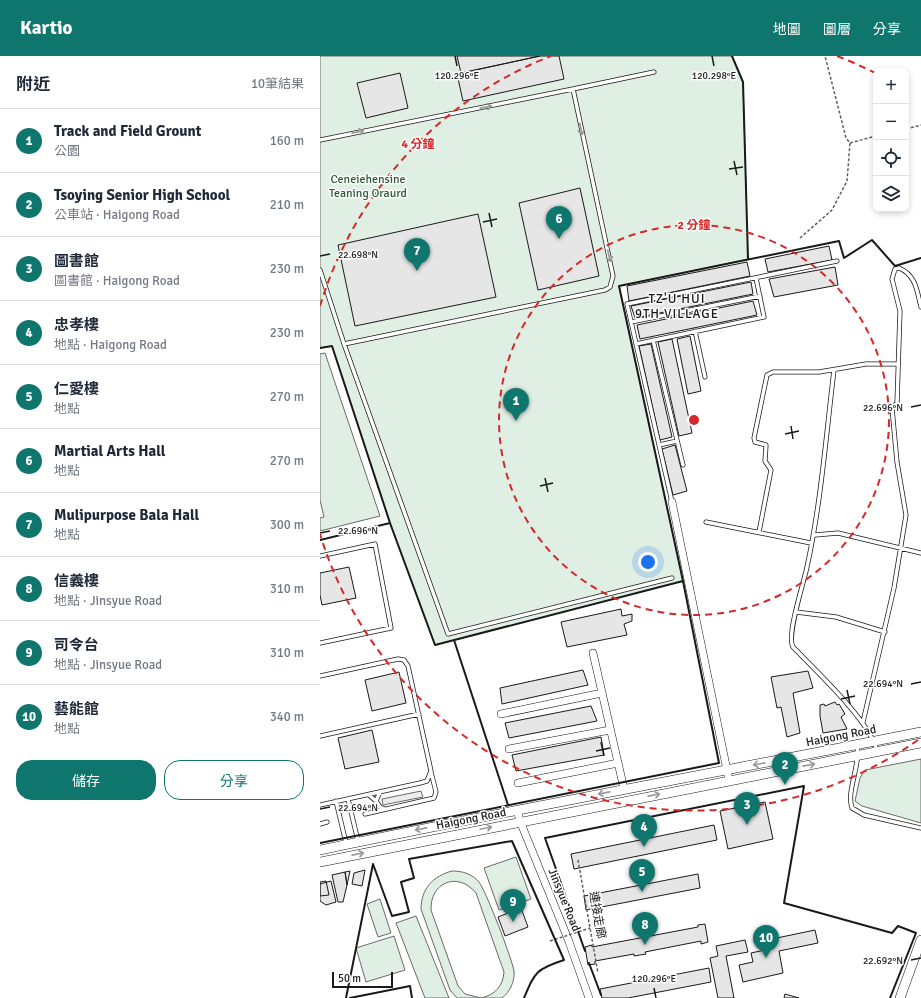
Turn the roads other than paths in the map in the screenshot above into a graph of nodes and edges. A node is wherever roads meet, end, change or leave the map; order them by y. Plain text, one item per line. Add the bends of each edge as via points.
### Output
1 (654, 72) dead end
2 (573, 89) junction
3 (320, 140) edge
4 (837, 262) dead end
5 (320, 270) edge
6 (756, 278) junction
7 (760, 296) junction
8 (920, 301) edge
9 (921, 307) edge
10 (631, 322) junction
11 (695, 331) junction
12 (654, 340) junction
13 (344, 344) junction
14 (636, 344) junction
15 (898, 364) junction
16 (834, 370) junction
17 (705, 377) dead end
18 (677, 441) junction
19 (659, 445) junction
20 (683, 465) dead end
21 (672, 502) joint
22 (706, 522) dead end
23 (758, 532) junction
24 (815, 535) junction
25 (812, 544) junction
26 (901, 548) junction
27 (921, 553) edge
28 (320, 556) edge
29 (672, 578) dead end
30 (796, 612) junction
31 (885, 632) junction
32 (320, 643) edge
33 (594, 653) dead end
34 (320, 676) edge
35 (602, 693) junction
36 (419, 714) junction
37 (501, 714) dead end
38 (863, 722) junction
39 (610, 730) junction
40 (921, 732) edge
41 (320, 736) edge
42 (874, 741) junction
43 (921, 743) edge
44 (857, 745) junction
45 (509, 749) dead end
46 (877, 752) junction
47 (859, 755) junction
48 (618, 763) junction
49 (431, 771) junction
50 (727, 771) junction
51 (729, 780) junction
52 (420, 783) junction
53 (518, 783) dead end
54 (435, 786) junction
55 (624, 789) junction
56 (380, 792) junction
57 (368, 794) junction
58 (348, 799) junction
59 (627, 800) junction
60 (336, 801) junction
61 (376, 801) junction
62 (320, 805) edge
63 (387, 809) junction
64 (517, 810) junction
65 (371, 812) junction
66 (365, 814) dead end
67 (520, 821) junction
68 (921, 828) edge
69 (358, 842) junction
70 (346, 845) junction
71 (320, 850) edge
72 (320, 862) edge
73 (921, 940) edge
74 (918, 954) edge
75 (589, 998) edge
76 (900, 998) edge

1 - 2 lane
3 -> 2 lane
2 -> 13 lane via 613,276 610,287 606,290
4 - 6 lane
5 - 13 lane
6 - 7 lane
6 - 10 lane via 627,304
7 - 10 lane
7 - 11 lane via 764,317
8 - 9 lane
8 - 15 lane via 910,275 899,268 895,269 892,279 900,311
10 - 14 lane
11 - 12 lane
11 - 17 lane
12 - 14 lane
12 - 18 lane
13 - 29 lane via 448,634
14 - 19 lane
15 - 16 lane via 866,364
15 - 26 lane via 897,403 892,408 896,462 906,511
16 - 23 lane via 773,372 767,375 754,438 755,442 766,445 765,461 771,470
16 - 24 lane
18 - 19 lane
18 - 20 lane
19 - 21 lane
21 - 50 street
22 - 23 lane
23 - 25 lane
24 - 25 lane
24 - 26 lane via 838,533
25 - 30 lane
26 - 27 lane
26 - 31 lane
28 - 32 lane via 375,544 391,628
30 - 31 lane via 836,617
30 - 38 lane via 791,644
31 - 38 lane
33 - 35 street
34 - 36 lane via 402,659 408,666
35 - 37 street
35 - 39 street
36 - 41 lane
36 - 49 lane
38 - 42 lane
39 - 45 street
39 - 48 street
40 - 42 street, Haigong Road
42 - 44 street, Haigong Road
42 - 46 lane
43 - 46 street, Haigong Road
44 - 47 lane
44 -> 50 street, Haigong Road
46 - 47 street, Haigong Road
51 -> 47 street, Haigong Road
47 - 68 lane via 851,799 852,808 864,815
48 - 53 street
48 - 55 street
49 - 52 lane via 427,781
49 - 54 lane
50 - 51 street
50 - 55 street, Haigong Road
59 -> 51 street, Haigong Road
52 - 54 lane via 428,782
52 - 56 lane
54 - 63 lane via 435,795 430,799
55 - 59 street
55 -> 64 street, Haigong Road
56 - 57 lane
56 - 61 lane
57 - 58 lane
57 - 61 lane
58 - 60 lane
58 - 69 lane
59 - 67 street, Haigong Road
60 - 62 lane
60 - 70 lane
61 - 63 lane via 380,807
61 - 65 lane via 376,806
63 - 65 lane
64 - 67 street, Jinsyue Road
64 -> 69 street, Haigong Road
65 - 66 lane
72 -> 67 street, Haigong Road
67 - 75 street, Jinsyue Road via 568,938
69 - 70 street, Haigong Road
70 - 71 street, Haigong Road
73 - 74 street
74 - 76 street

